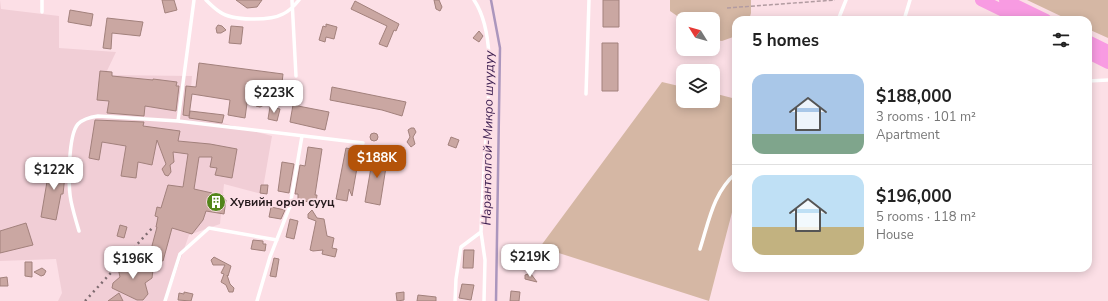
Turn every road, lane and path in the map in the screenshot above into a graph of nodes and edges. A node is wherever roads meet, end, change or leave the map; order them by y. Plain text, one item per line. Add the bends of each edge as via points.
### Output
1 (42, 0) edge
2 (194, 0) edge
3 (206, 0) edge
4 (292, 0) edge
5 (300, 0) edge
6 (474, 0) edge
7 (589, 0) edge
8 (835, 0) edge
9 (846, 0) edge
10 (910, 0) edge
11 (981, 0) edge
12 (1005, 0) edge
13 (293, 7) junction
14 (727, 8) dead end
15 (42, 12) dead end
16 (840, 16) edge
17 (905, 16) edge
18 (1014, 16) edge
19 (1038, 16) edge
20 (1092, 43) edge
21 (1108, 51) edge
22 (1092, 55) edge
23 (1108, 63) edge
24 (296, 76) dead end
25 (1108, 80) edge
26 (1092, 81) edge
27 (586, 94) dead end
28 (178, 121) junction
29 (302, 136) junction
30 (363, 143) dead end
31 (732, 177) edge
32 (79, 231) dead end
33 (481, 232) junction
34 (277, 240) junction
35 (700, 249) dead end
36 (165, 301) edge
37 (257, 301) edge
38 (455, 301) edge
39 (484, 301) edge

1 - 15 lane
2 - 28 lane
3 - 13 lane via 220,13 249,19 273,18
4 - 13 lane
5 - 13 lane
6 - 33 lane via 485,25 489,56
7 - 27 lane
8 - 14 path
9 - 16 lane
10 - 17 lane
11 - 18 highway
12 - 19 highway
13 - 24 lane
20 - 21 highway
22 - 23 highway
25 - 26 lane
28 - 29 lane
28 - 32 lane via 98,116 78,124 72,133 70,146 71,199
29 - 30 lane
29 - 34 lane via 290,206
31 - 35 lane via 715,199
33 - 38 lane via 461,247
33 - 39 lane
34 - 36 lane via 209,228 180,254
34 - 37 lane

